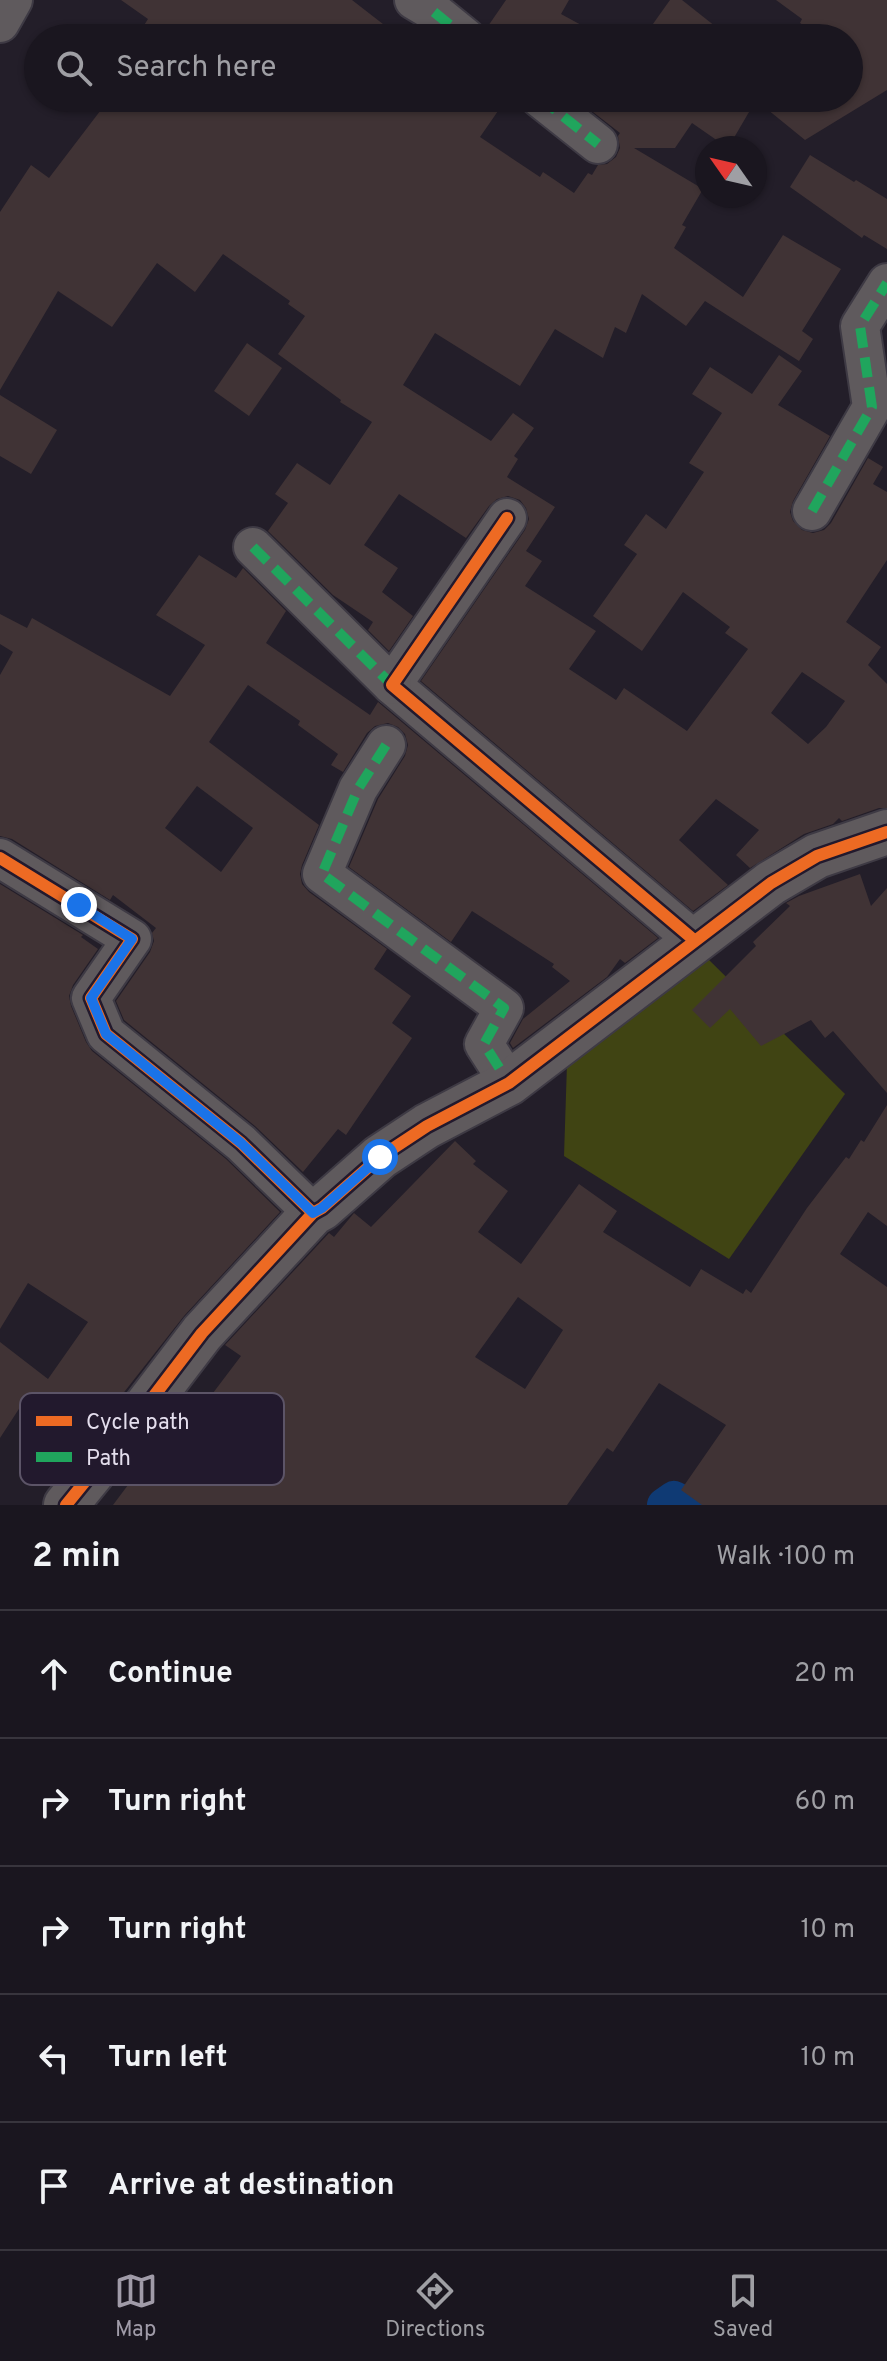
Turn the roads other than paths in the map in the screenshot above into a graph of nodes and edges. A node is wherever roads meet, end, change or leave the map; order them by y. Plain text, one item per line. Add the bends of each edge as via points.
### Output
1 (13, 0) edge
2 (432, 4) edge
3 (0, 23) edge
4 (452, 24) edge
5 (558, 112) edge
6 (598, 144) dead end
7 (887, 283) edge
8 (812, 511) dead end
9 (507, 518) dead end
10 (253, 547) dead end
11 (392, 685) junction
12 (386, 745) dead end
13 (887, 832) edge
14 (0, 858) edge
15 (694, 940) junction
16 (509, 1083) junction
17 (313, 1213) junction
18 (156, 1393) edge
19 (82, 1485) edge
20 (66, 1505) edge

1 - 3 street
2 - 4 street
5 - 6 street
7 - 8 street via 860,326 872,407
9 - 11 street
10 - 11 street
11 - 15 street
12 - 16 street via 358,789 322,874 504,1008 484,1044
13 - 15 street via 817,856
14 - 17 street via 132,939 91,998 106,1034 241,1143
15 - 16 street
16 - 17 street via 380,1157
17 - 18 street via 202,1333
19 - 20 street

